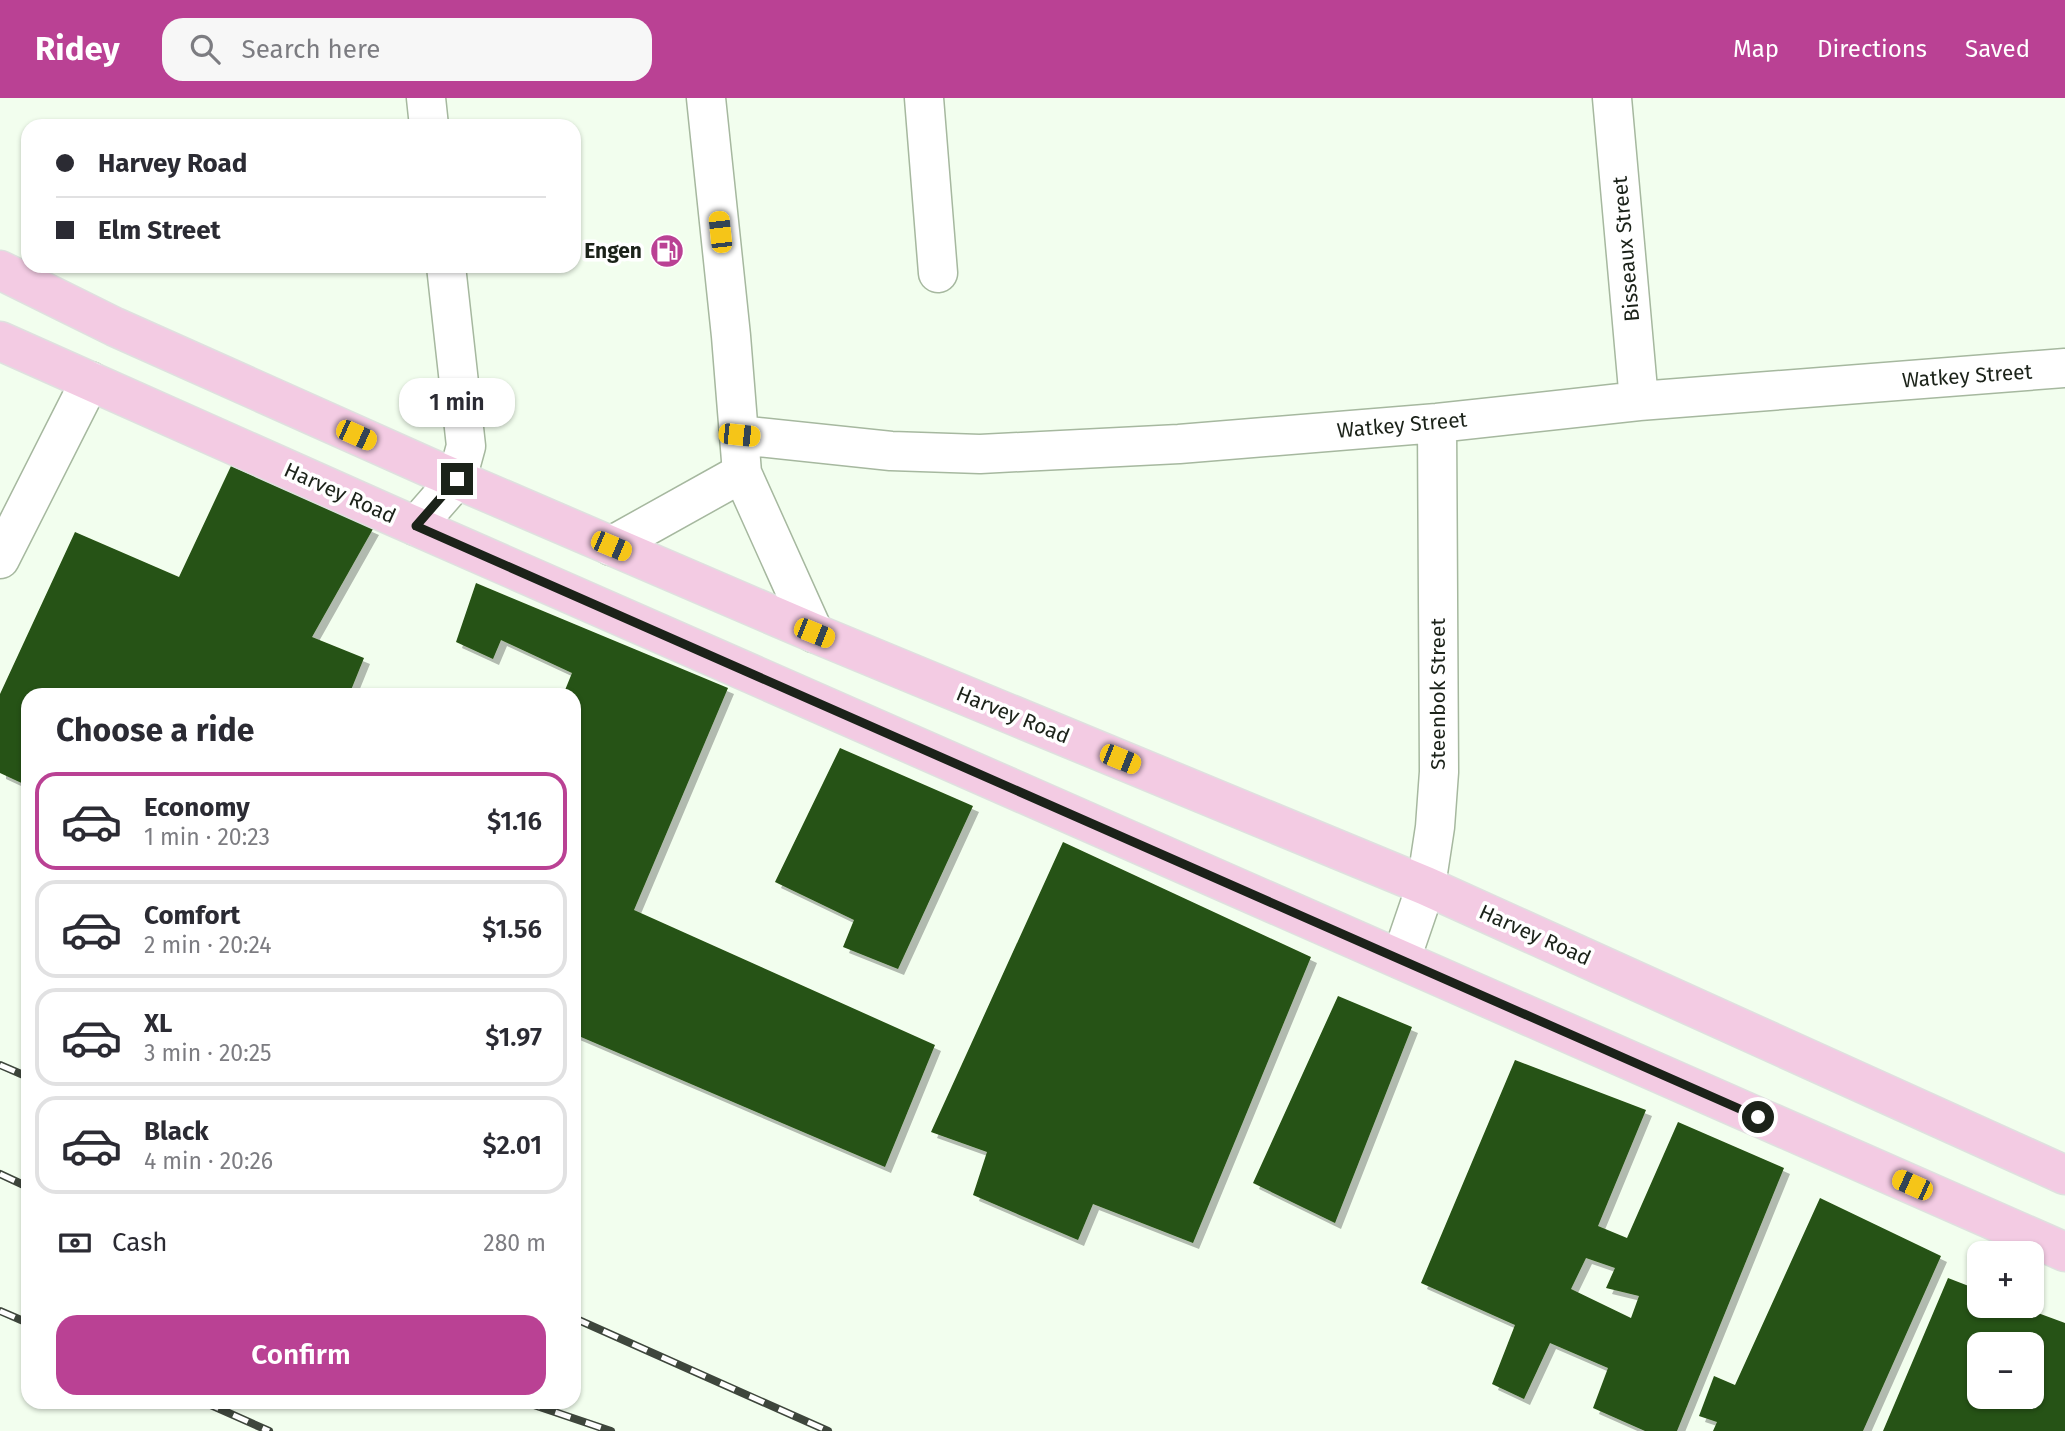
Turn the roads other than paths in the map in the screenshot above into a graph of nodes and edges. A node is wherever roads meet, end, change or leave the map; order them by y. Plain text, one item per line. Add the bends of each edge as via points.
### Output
1 (426, 98) edge
2 (706, 98) edge
3 (924, 98) edge
4 (1612, 98) edge
5 (428, 119) edge
6 (0, 270) edge
7 (447, 273) edge
8 (938, 273) dead end
9 (115, 327) junction
10 (0, 341) edge
11 (2065, 368) edge
12 (90, 381) junction
13 (1639, 401) junction
14 (1437, 424) junction
15 (739, 435) junction
16 (742, 473) junction
17 (457, 479) junction
18 (416, 526) junction
19 (611, 546) junction
20 (0, 559) edge
21 (814, 633) junction
22 (1426, 886) junction
23 (1401, 959) junction
24 (2065, 1175) edge
25 (2065, 1252) edge

1 - 5 street
2 - 15 street
3 - 8 street
4 - 13 street, Bisseaux Street
6 - 9 main road, Harvey Road
7 - 17 street via 466,446
9 - 12 main road
9 - 17 main road, Harvey Road
10 - 12 main road, Harvey Road
11 - 13 street, Watkey Street
12 - 18 main road, Harvey Road
12 - 20 street
13 - 14 street, Watkey Street
14 - 15 street, Watkey Street via 980,454 891,451
14 - 22 street, Steenbok Street via 1439,772
15 - 16 street
16 - 19 street
16 - 21 street
17 - 18 street
17 - 19 main road, Harvey Road
18 - 23 main road, Harvey Road
19 - 21 main road, Harvey Road
21 - 22 main road, Harvey Road
22 - 23 street, Steenbok Street
22 - 24 main road, Harvey Road
23 - 25 main road, Harvey Road

